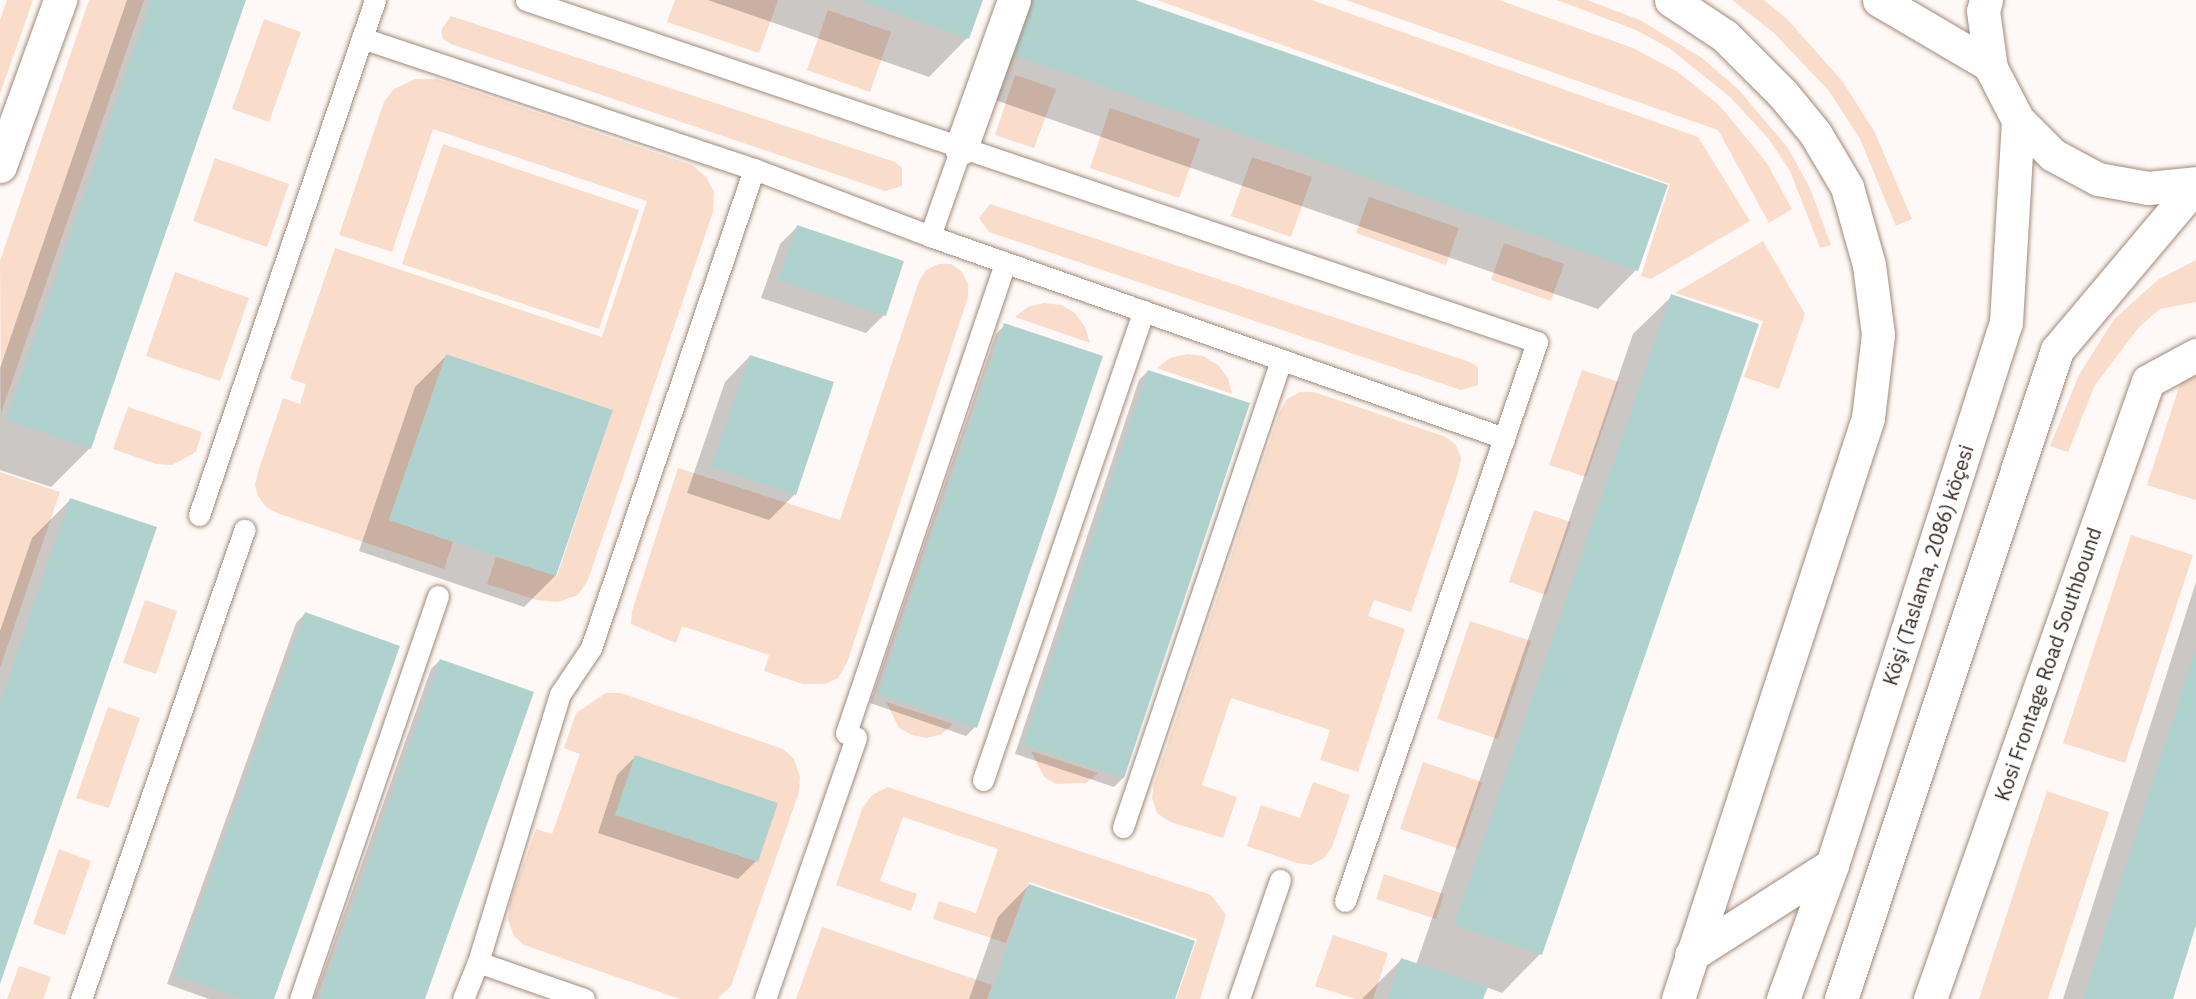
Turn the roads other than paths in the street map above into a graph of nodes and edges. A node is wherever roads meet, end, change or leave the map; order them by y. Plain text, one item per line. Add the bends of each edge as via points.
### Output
1 (60, 0) edge
2 (375, 0) edge
3 (526, 0) edge
4 (1014, 0) edge
5 (1671, 0) edge
6 (1879, 0) edge
7 (1986, 0) edge
8 (362, 38) junction
9 (1990, 65) junction
10 (2018, 120) junction
11 (961, 148) junction
12 (0, 166) edge
13 (754, 169) junction
14 (2196, 184) edge
15 (930, 236) junction
16 (1005, 263) junction
17 (1143, 311) junction
18 (2196, 355) edge
19 (1281, 360) junction
20 (1504, 438) junction
21 (199, 515) dead end
22 (244, 530) dead end
23 (438, 596) dead end
24 (983, 780) dead end
25 (1123, 827) dead end
26 (1832, 865) junction
27 (1280, 879) dead end
28 (1345, 901) dead end
29 (1691, 956) junction
30 (478, 962) junction
31 (81, 999) edge
32 (300, 999) edge
33 (464, 999) edge
34 (584, 999) edge
35 (765, 999) edge
36 (1239, 999) edge
37 (1678, 999) edge
38 (1783, 999) edge
39 (1841, 999) edge
40 (1930, 999) edge

1 - 12 main road
2 - 8 lane
3 - 11 lane
4 - 11 main road
5 - 29 main road via 1725,36 1783,94 1815,133 1846,187 1869,265 1878,334 1868,418
6 - 9 main road
7 - 9 main road via 1983,11
8 - 13 lane
8 - 21 lane
9 - 10 main road
10 - 14 main road via 2053,155 2098,179 2148,188
10 - 26 main road, Köşi (Taslama, 2086) köçesi via 2006,322
11 - 15 lane
11 - 20 lane via 1537,342
13 - 15 lane
13 - 30 lane via 591,648 560,694
14 - 39 main road via 2057,350
15 - 16 lane
16 - 17 lane
16 - 35 lane
17 - 19 lane
17 - 24 lane
18 - 40 main road, Kosi Frontage Road Southbound via 2148,381
19 - 20 lane
19 - 25 lane
20 - 28 lane
22 - 31 lane
23 - 32 lane
26 - 29 main road
26 - 38 main road, Köşi (Taslama, 2086) köçesi
27 - 36 lane
29 - 37 main road
30 - 33 lane
30 - 34 lane

